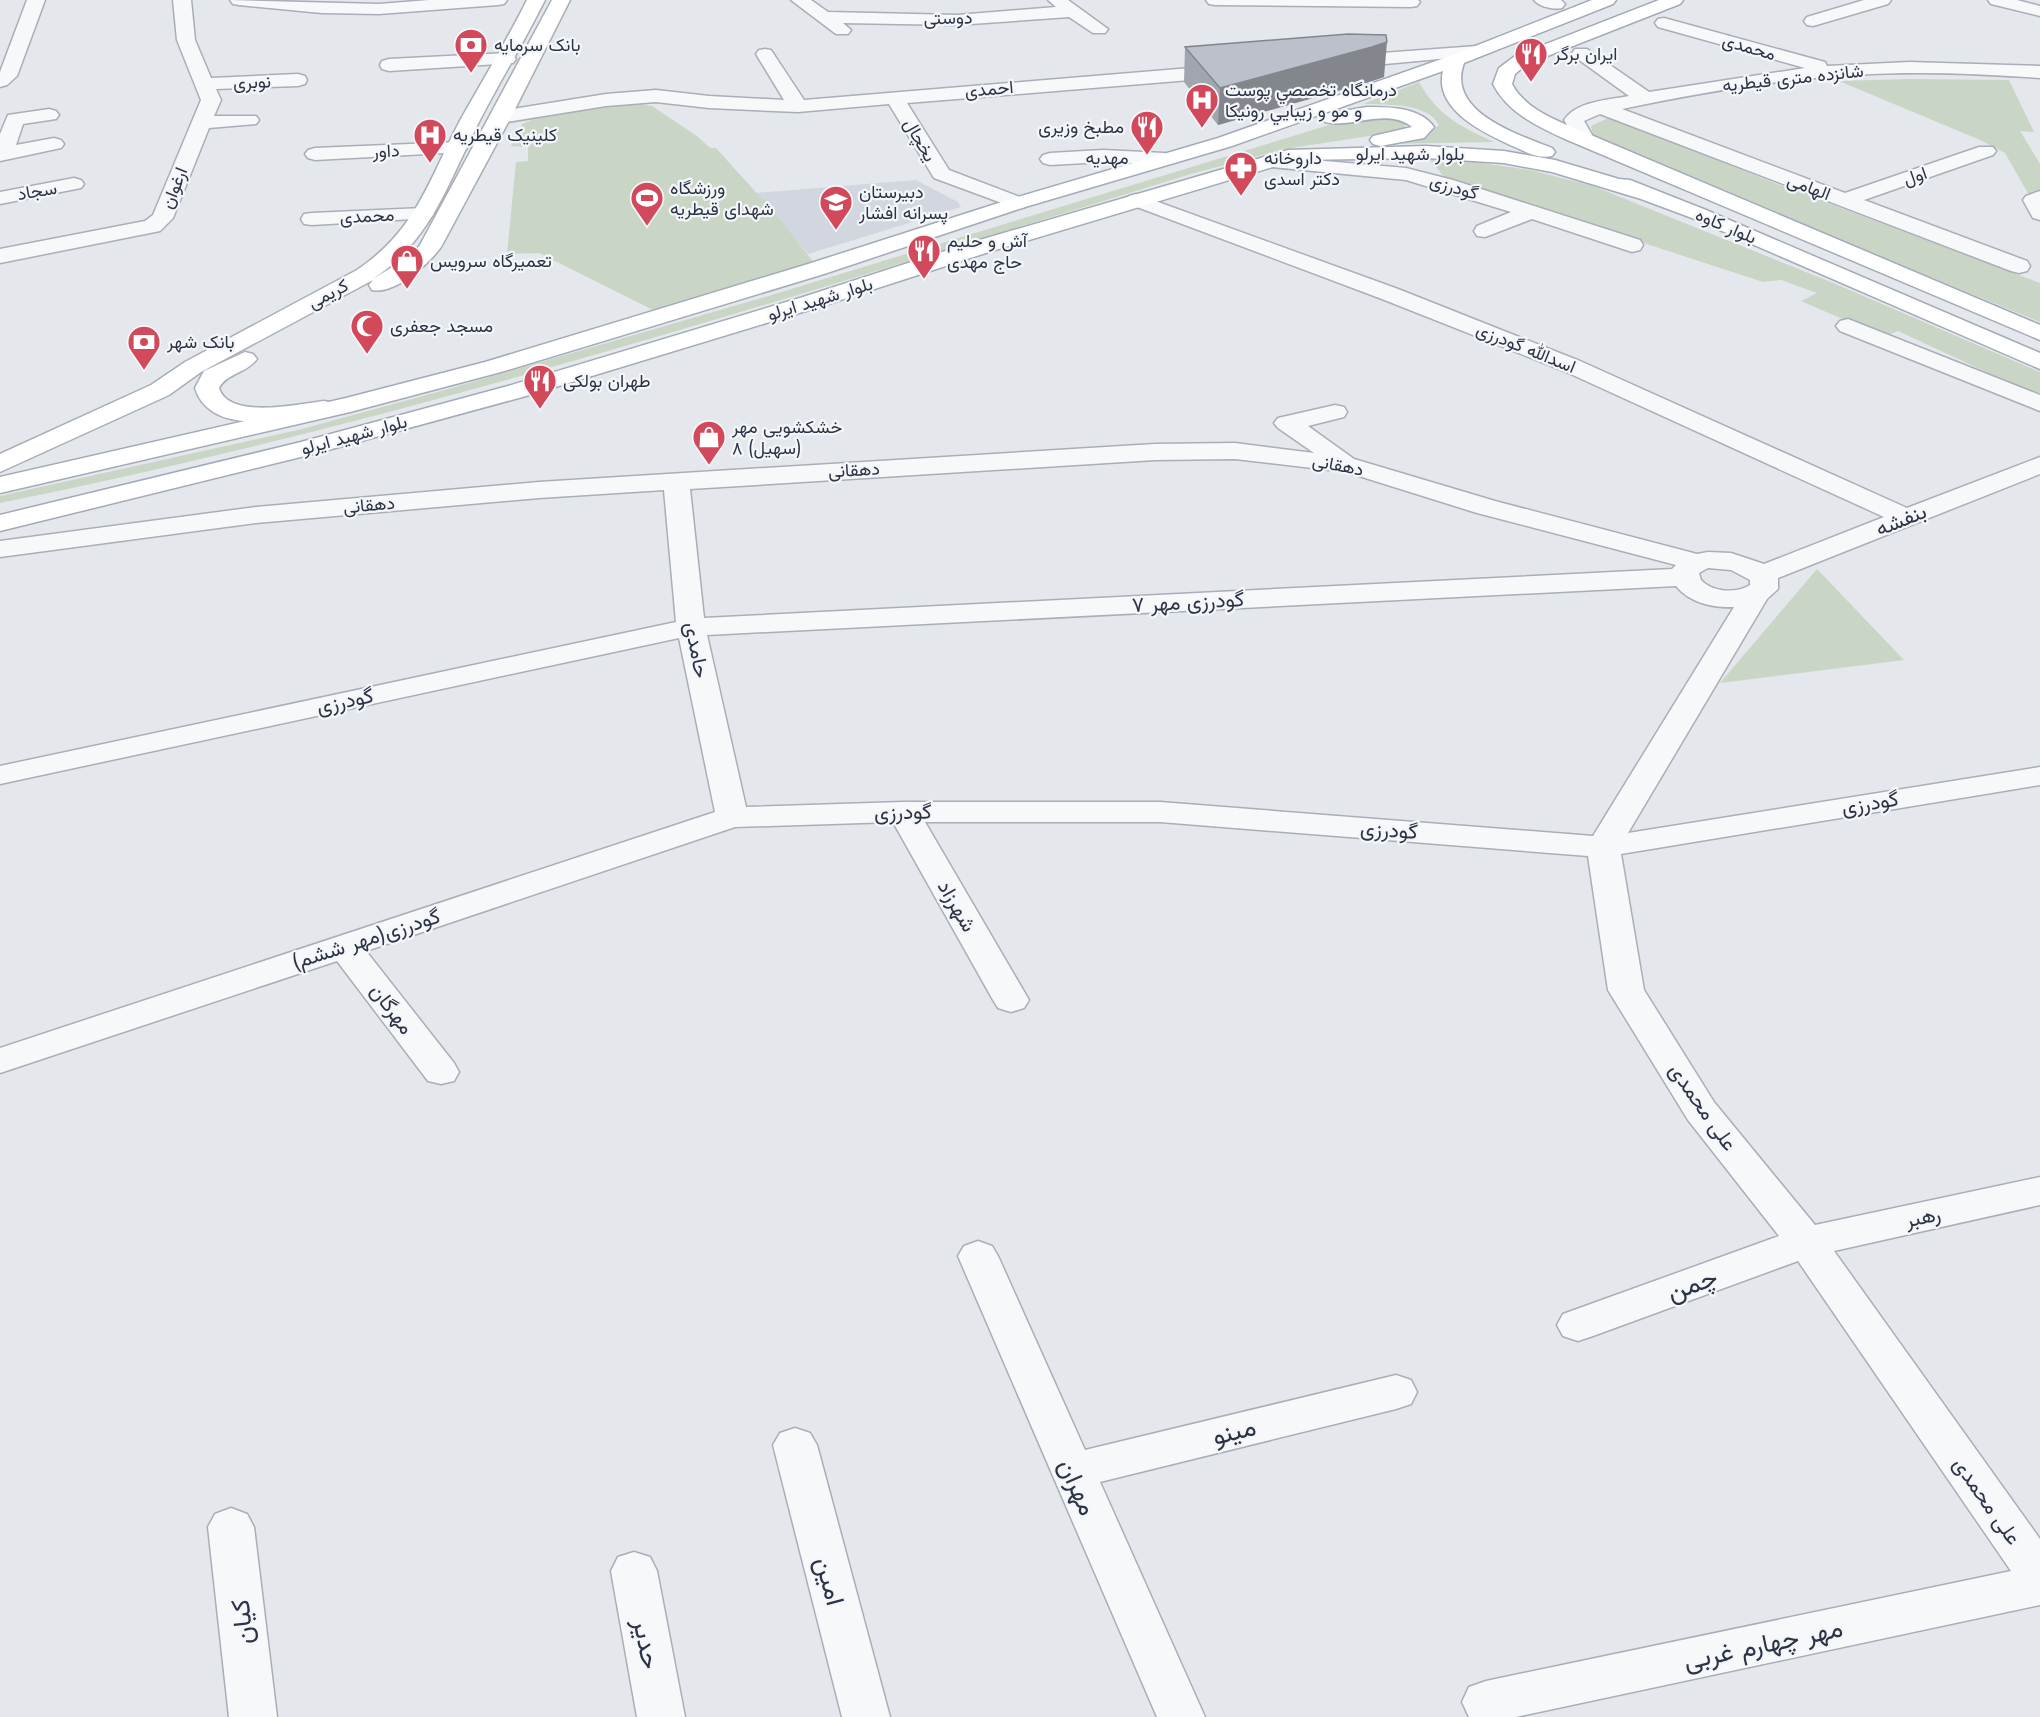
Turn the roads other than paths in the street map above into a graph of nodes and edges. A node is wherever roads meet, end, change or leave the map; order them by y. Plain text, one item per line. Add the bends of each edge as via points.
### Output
1 (36, 0) edge
2 (182, 0) edge
3 (239, 0) edge
4 (498, 0) edge
5 (536, 0) edge
6 (561, 0) edge
7 (800, 0) edge
8 (1057, 0) edge
9 (1215, 0) edge
10 (1607, 0) edge
11 (1674, 0) edge
12 (1882, 0) edge
13 (1997, 0) edge
14 (1587, 5) edge
15 (1411, 10) dead end
16 (1073, 11) junction
17 (2040, 11) edge
18 (824, 17) junction
19 (1813, 21) dead end
20 (1664, 22) dead end
21 (1099, 29) dead end
22 (854, 38) dead end
23 (1477, 51) junction
24 (1581, 53) dead end
25 (765, 54) dead end
26 (507, 59) junction
27 (1456, 60) junction
28 (285, 62) dead end
29 (1324, 64) edge
30 (389, 65) dead end
31 (1244, 70) edge
32 (1833, 71) junction
33 (2040, 72) edge
34 (298, 80) dead end
35 (0, 81) edge
36 (270, 81) junction
37 (205, 84) junction
38 (894, 97) junction
39 (1645, 98) junction
40 (798, 106) junction
41 (1600, 107) junction
42 (49, 115) dead end
43 (501, 117) junction
44 (249, 120) dead end
45 (201, 123) junction
46 (1585, 141) junction
47 (1225, 142) junction
48 (54, 144) dead end
49 (456, 148) junction
50 (1986, 151) dead end
51 (2, 154) edge
52 (315, 154) dead end
53 (1295, 154) junction
54 (1050, 159) dead end
55 (1164, 159) junction
56 (1268, 162) junction
57 (74, 184) dead end
58 (1644, 193) junction
59 (0, 198) edge
60 (1136, 200) junction
61 (1844, 200) junction
62 (1018, 202) junction
63 (1530, 212) junction
64 (423, 214) junction
65 (312, 219) dead end
66 (1485, 231) dead end
67 (1632, 245) dead end
68 (0, 256) edge
69 (2019, 266) dead end
70 (1848, 326) dead end
71 (2040, 333) edge
72 (2040, 362) edge
73 (2040, 404) edge
74 (350, 405) junction
75 (1335, 412) dead end
76 (0, 464) edge
77 (1349, 465) junction
78 (2040, 465) edge
79 (676, 482) junction
80 (0, 485) edge
81 (1907, 518) junction
82 (0, 523) edge
83 (0, 549) edge
84 (1691, 570) junction
85 (1757, 586) junction
86 (691, 627) junction
87 (0, 775) edge
88 (2040, 776) edge
89 (903, 812) junction
90 (732, 817) junction
91 (1603, 847) junction
92 (344, 946) junction
93 (1011, 1000) dead end
94 (0, 1061) edge
95 (441, 1072) dead end
96 (2040, 1191) edge
97 (1806, 1242) junction
98 (978, 1256) dead end
99 (1578, 1325) dead end
100 (1396, 1392) dead end
101 (795, 1445) dead end
102 (1071, 1471) junction
103 (231, 1527) dead end
104 (634, 1571) dead end
105 (2040, 1576) edge
106 (2040, 1585) edge
107 (1486, 1702) dead end
108 (253, 1717) edge
109 (661, 1717) edge
110 (866, 1717) edge
111 (1182, 1717) edge

1 - 35 street via 8,76
2 - 37 street, ارغوان via 186,40
3 - 4 street via 379,9
5 - 26 main road, کریمی
6 - 43 main road, کریمی
7 - 18 street
8 - 16 street
9 - 15 street via 1371,2
10 - 14 main road, بلوار شهید ایرلو
11 - 46 main road, بلوار کاوه via 1521,60 1502,75 1506,92 1524,110
12 - 19 street
13 - 17 street
14 - 23 main road, بلوار شهید ایرلو
16 - 18 street, دوستی via 957,20
16 - 21 street
18 - 22 street
20 - 32 street, محمدی
23 - 27 main road, بلوار شهید ایرلو
23 - 29 street
24 - 39 street
25 - 40 street
26 - 30 street
26 - 49 main road, کریمی
27 - 47 main road, بلوار شهید ایرلو
27 - 58 main road, بلوار کاوه via 1451,76 1454,95 1473,116 1515,140
28 - 36 street
31 - 38 street, احمدی
32 - 33 street, شانزده متری قیطریه
32 - 39 street, شانزده متری قیطریه
34 - 36 street, نوبری
36 - 37 street, نوبری
37 - 45 street, ارغوان via 211,100
38 - 40 street, احمدی
38 - 62 street, یخچال via 941,174
39 - 41 street, شانزده متری قیطریه
40 - 43 street, احمدی via 656,96
41 - 46 street, شانزده متری قیطریه via 1574,120
41 - 61 street, الهامی
42 - 51 street via 15,119
43 - 74 main road, کریمی via 421,259 213,376 207,388 211,400 221,408 244,414
44 - 45 street
45 - 68 street, ارغوان via 158,223
46 - 71 main road, بلوار کاوه
47 - 53 main road via 1352,116 1402,115 1424,127 1417,134
47 - 55 main road, بلوار شهید ایرلو
48 - 51 street
49 - 52 street, داور
49 - 64 main road, کریمی
50 - 61 street, اول
53 - 56 main road, بلوار شهید ایرلو
53 - 58 main road, بلوار شهید ایرلو via 1426,152 1504,157 1555,166
54 - 55 street, مهدیه
55 - 62 main road, بلوار شهید ایرلو
56 - 60 main road, بلوار شهید ایرلو
56 - 63 street, گودرزی via 1406,174
57 - 59 street, سجاد
58 - 72 main road, بلوار کاوه
60 - 81 street, اسدالله گودرزی via 1572,366
60 - 82 main road, بلوار شهید ایرلو via 517,391 308,448
61 - 69 street, الهامی
62 - 74 main road, بلوار شهید ایرلو via 816,269 504,364
63 - 66 street
63 - 67 street, گودرزی
64 - 65 street, محمدی
64 - 76 main road, کریمی via 387,260 365,275 193,367 160,390
70 - 73 street
74 - 80 main road, بلوار شهید ایرلو
75 - 77 street via 1287,423
77 - 79 street, دهقانی via 1235,451 1155,452
77 - 84 street, دهقانی
78 - 81 street, بنفشه
79 - 83 street, دهقانی via 256,515
79 - 86 street, حامدی
81 - 85 street, بنفشه
84 - 85 street, گودرزی مهر ۷ via 1707,560 1732,561 1744,564
84 - 85 street, بنفشه via 1695,590 1718,598 1731,600
84 - 86 street, گودرزی مهر ۷
85 - 91 street
86 - 87 street, گودرزی
86 - 90 street, حامدی
88 - 91 street, گودرزی
89 - 90 street, گودرزی
89 - 91 street, گودرزی via 1160,812
89 - 93 street, شهرزاد
90 - 92 street, گودرزی(مهر ششم)
91 - 97 street, علی محمدی via 1626,990 1701,1111
92 - 94 street, گودرزی(مهر ششم)
92 - 95 street, مهرگان
96 - 97 street, رهبر
97 - 99 street, چمن
97 - 105 street, علی محمدی
98 - 102 street, مهران
100 - 102 street, مینو
101 - 110 street, امین
102 - 111 street, مهران
103 - 108 street, کیان
104 - 109 street, حدیر
106 - 107 street, مهر چهارم غربی

